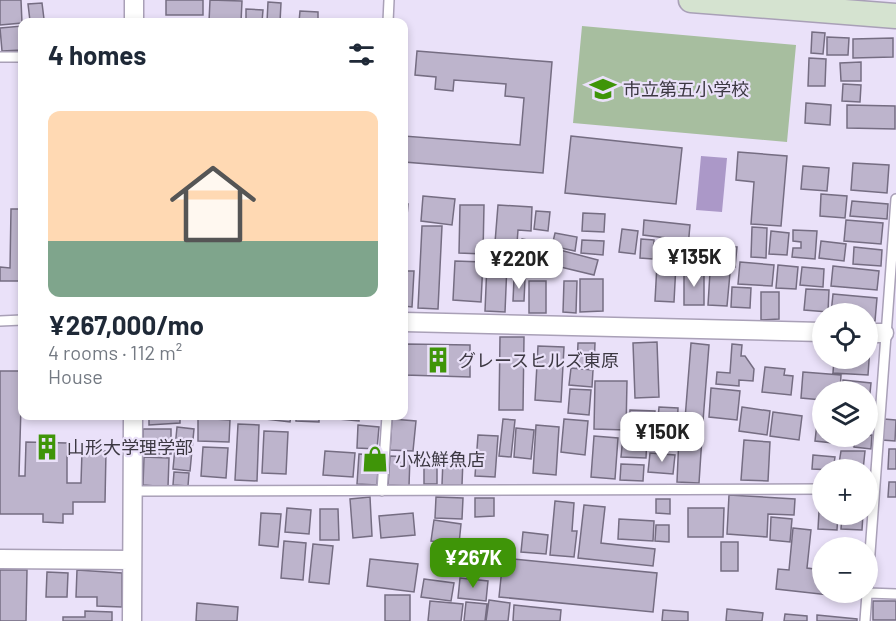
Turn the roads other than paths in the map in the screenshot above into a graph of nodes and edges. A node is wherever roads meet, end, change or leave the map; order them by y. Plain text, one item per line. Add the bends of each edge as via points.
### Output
1 (134, 0) edge
2 (389, 0) edge
3 (691, 0) edge
4 (896, 16) edge
5 (134, 18) edge
6 (388, 18) edge
7 (0, 57) edge
8 (18, 57) edge
9 (896, 199) edge
10 (18, 320) edge
11 (878, 320) edge
12 (0, 321) edge
13 (408, 322) edge
14 (812, 332) edge
15 (875, 369) edge
16 (132, 420) edge
17 (387, 420) edge
18 (872, 459) edge
19 (812, 489) edge
20 (133, 491) junction
21 (382, 491) junction
22 (0, 559) edge
23 (131, 560) junction
24 (878, 593) edge
25 (896, 594) edge
26 (866, 603) edge
27 (132, 621) edge
28 (865, 621) edge

1 - 5 street
2 - 6 lane
3 - 4 street
7 - 8 lane
9 - 11 lane
10 - 12 lane
13 - 14 street
15 - 18 lane
16 - 20 street
17 - 21 lane
19 - 21 lane
20 - 21 lane
20 - 23 street
22 - 23 street
23 - 27 street
24 - 25 lane
26 - 28 lane

